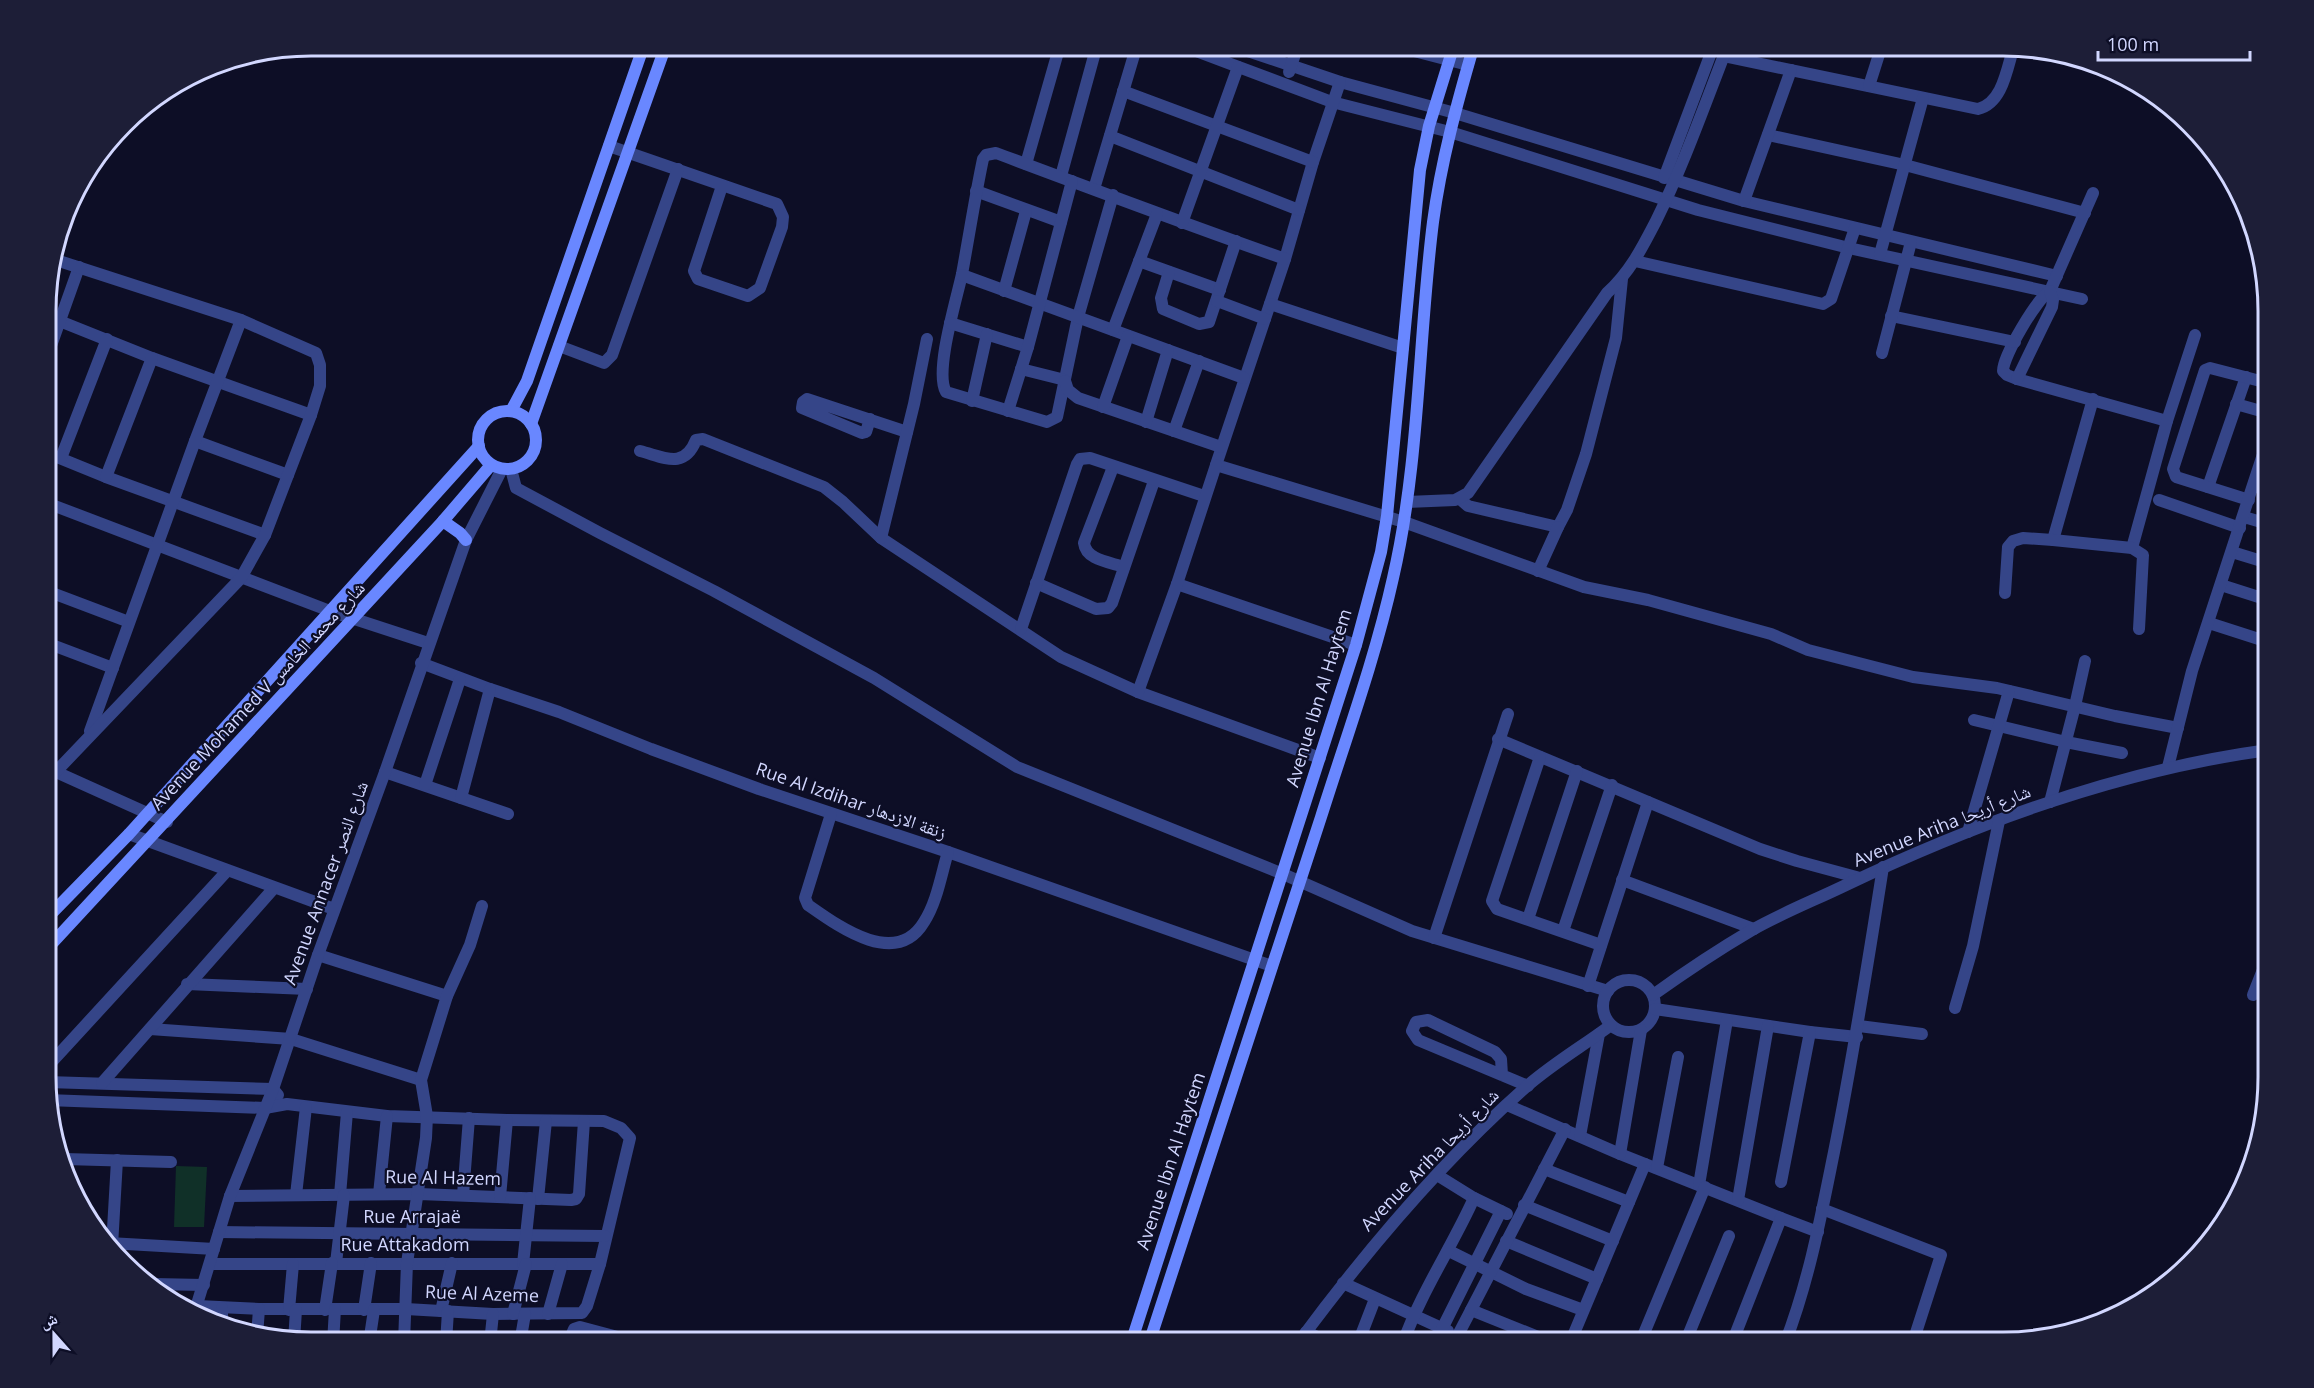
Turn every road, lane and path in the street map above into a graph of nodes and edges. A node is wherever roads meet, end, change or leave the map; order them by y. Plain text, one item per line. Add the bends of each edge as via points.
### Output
1 (640, 56) edge
2 (662, 56) edge
3 (1057, 56) edge
4 (1094, 56) edge
5 (1134, 56) edge
6 (1209, 56) edge
7 (1267, 56) edge
8 (1294, 56) edge
9 (1432, 56) edge
10 (1451, 56) edge
11 (1471, 56) edge
12 (1710, 56) edge
13 (1723, 56) edge
14 (1746, 56) edge
15 (1879, 56) edge
16 (2010, 56) edge
17 (1450, 61) junction
18 (1468, 65) junction
19 (1291, 66) junction
20 (1238, 67) junction
21 (1791, 70) junction
22 (1340, 82) junction
23 (1284, 84) junction
24 (1869, 86) junction
25 (1123, 91) junction
26 (1923, 98) junction
27 (1332, 102) junction
28 (1435, 108) junction
29 (1455, 113) junction
30 (1217, 126) junction
31 (1429, 126) junction
32 (1450, 132) junction
33 (1768, 135) junction
34 (1110, 136) junction
35 (609, 146) junction
36 (628, 152) junction
37 (1313, 162) junction
38 (1026, 164) junction
39 (1905, 165) junction
40 (678, 169) junction
41 (1201, 171) junction
42 (1066, 179) junction
43 (1670, 179) junction
44 (722, 186) junction
45 (1094, 189) junction
46 (976, 190) junction
47 (2093, 193) dead end
48 (1113, 195) junction
49 (1667, 199) junction
50 (1744, 201) junction
51 (1299, 210) junction
52 (1026, 211) junction
53 (2085, 213) junction
54 (1157, 214) junction
55 (1061, 222) junction
56 (1182, 223) junction
57 (1855, 228) junction
58 (1885, 236) junction
59 (1236, 241) junction
60 (1911, 242) junction
61 (1849, 248) junction
62 (1880, 254) junction
63 (1285, 259) junction
64 (1906, 260) junction
65 (60, 261) edge
66 (1139, 261) junction
67 (1635, 261) junction
68 (79, 267) junction
69 (1169, 272) junction
70 (962, 275) junction
71 (2057, 276) junction
72 (1622, 279) junction
73 (1004, 291) junction
74 (2050, 291) junction
75 (1218, 296) junction
76 (2082, 299) dead end
77 (1040, 303) junction
78 (1270, 304) junction
79 (1891, 316) junction
80 (1078, 317) junction
81 (56, 319) edge
82 (1265, 319) junction
83 (241, 320) junction
84 (60, 321) junction
85 (950, 323) junction
86 (2023, 327) junction
87 (1113, 330) junction
88 (56, 332) edge
89 (987, 334) junction
90 (2039, 334) junction
91 (2195, 335) dead end
92 (1128, 336) junction
93 (107, 339) junction
94 (927, 339) dead end
95 (2015, 342) junction
96 (559, 346) junction
97 (1028, 347) junction
98 (1403, 348) junction
99 (1168, 350) junction
100 (1882, 353) dead end
101 (152, 358) junction
102 (1198, 361) junction
103 (1021, 369) junction
104 (2246, 376) junction
105 (1245, 378) junction
106 (2017, 379) junction
107 (218, 380) junction
108 (1065, 380) junction
109 (2258, 380) edge
110 (2093, 399) junction
111 (972, 401) junction
112 (2236, 404) junction
113 (1103, 407) junction
114 (2258, 410) edge
115 (511, 411) junction
116 (1008, 411) junction
117 (311, 415) junction
118 (870, 419) junction
119 (2167, 421) junction
120 (1146, 422) junction
121 (531, 424) junction
122 (1174, 431) junction
123 (907, 432) junction
124 (195, 441) junction
125 (479, 446) junction
126 (1221, 447) junction
127 (640, 451) dead end
128 (56, 457) edge
129 (61, 459) junction
130 (1216, 465) junction
131 (1113, 467) junction
132 (501, 468) junction
133 (288, 475) junction
134 (2258, 475) edge
135 (106, 477) junction
136 (1154, 481) junction
137 (2254, 486) junction
138 (2208, 487) junction
139 (2258, 487) edge
140 (1204, 496) junction
141 (1460, 499) junction
142 (2159, 500) dead end
143 (2249, 500) junction
144 (174, 502) junction
145 (1407, 502) junction
146 (56, 506) edge
147 (1387, 516) junction
148 (443, 521) junction
149 (1404, 522) junction
150 (2242, 522) junction
151 (2258, 523) edge
152 (1558, 527) junction
153 (265, 535) junction
154 (881, 538) junction
155 (466, 540) junction
156 (2053, 540) junction
157 (158, 545) junction
158 (2132, 548) junction
159 (2232, 552) junction
160 (2258, 560) edge
161 (1124, 567) junction
162 (1538, 571) junction
163 (241, 578) junction
164 (1035, 583) junction
165 (1178, 584) junction
166 (2221, 585) junction
167 (2005, 593) dead end
168 (56, 594) edge
169 (2258, 597) edge
170 (330, 611) junction
171 (353, 620) junction
172 (129, 622) junction
173 (2209, 623) junction
174 (1021, 629) junction
175 (2139, 629) dead end
176 (2258, 639) edge
177 (428, 643) junction
178 (1356, 645) junction
179 (56, 646) edge
180 (2085, 661) dead end
181 (421, 663) junction
182 (113, 668) junction
183 (460, 679) junction
184 (490, 689) junction
185 (2009, 691) junction
186 (1138, 692) junction
187 (2075, 706) junction
188 (1508, 714) dead end
189 (1974, 720) dead end
190 (1998, 727) junction
191 (2178, 728) junction
192 (89, 735) junction
193 (1498, 739) junction
194 (2066, 742) junction
195 (2258, 752) edge
196 (2122, 753) dead end
197 (1540, 757) junction
198 (1320, 758) junction
199 (2168, 767) junction
200 (56, 770) edge
201 (1577, 771) junction
202 (385, 772) junction
203 (56, 777) edge
204 (425, 785) junction
205 (1612, 785) junction
206 (461, 798) junction
207 (1648, 802) junction
208 (2050, 802) junction
209 (147, 812) junction
210 (508, 814) dead end
211 (831, 814) junction
212 (1999, 821) junction
213 (167, 822) junction
214 (1968, 832) junction
215 (129, 834) junction
216 (148, 840) junction
217 (948, 852) junction
218 (1883, 867) junction
219 (227, 871) junction
220 (1283, 874) junction
221 (1860, 878) junction
222 (1622, 880) junction
223 (1300, 882) junction
224 (274, 888) junction
225 (483, 906) dead end
226 (56, 909) edge
227 (334, 909) junction
228 (1528, 919) junction
229 (1754, 929) junction
230 (1563, 931) junction
231 (1434, 938) junction
232 (56, 939) edge
233 (1600, 945) junction
234 (318, 955) junction
235 (1255, 960) junction
236 (1272, 966) junction
237 (2258, 982) edge
238 (188, 984) junction
239 (1588, 986) junction
240 (307, 989) junction
241 (1608, 991) junction
242 (1653, 994) junction
243 (2253, 995) dead end
244 (447, 996) junction
245 (1955, 1008) dead end
246 (1655, 1009) junction
247 (1727, 1020) junction
248 (1611, 1025) junction
249 (1768, 1026) junction
250 (150, 1029) junction
251 (1641, 1030) junction
252 (1858, 1031) junction
253 (1810, 1032) junction
254 (1599, 1034) junction
255 (1922, 1034) dead end
256 (291, 1039) junction
257 (56, 1057) edge
258 (1678, 1057) dead end
259 (1502, 1075) junction
260 (421, 1080) junction
261 (56, 1082) edge
262 (102, 1083) junction
263 (1528, 1086) junction
264 (273, 1089) junction
265 (57, 1100) edge
266 (287, 1104) junction
267 (1507, 1105) junction
268 (306, 1107) junction
269 (266, 1108) junction
270 (347, 1112) junction
271 (387, 1116) junction
272 (427, 1116) junction
273 (469, 1118) junction
274 (507, 1120) junction
275 (546, 1121) junction
276 (584, 1121) junction
277 (1565, 1130) junction
278 (1580, 1136) junction
279 (1620, 1154) junction
280 (69, 1159) edge
281 (117, 1160) junction
282 (171, 1162) dead end
283 (1645, 1164) junction
284 (1658, 1168) junction
285 (1544, 1169) junction
286 (1437, 1175) junction
287 (1781, 1182) dead end
288 (1702, 1186) junction
289 (379, 1194) junction
290 (419, 1194) junction
291 (296, 1195) junction
292 (342, 1195) junction
293 (230, 1196) junction
294 (463, 1196) junction
295 (500, 1197) junction
296 (534, 1198) junction
297 (1474, 1198) junction
298 (1738, 1200) junction
299 (1629, 1202) junction
300 (1524, 1205) junction
301 (1822, 1209) junction
302 (1501, 1211) junction
303 (1781, 1218) junction
304 (1517, 1219) junction
305 (219, 1232) junction
306 (1818, 1232) junction
307 (340, 1234) junction
308 (412, 1234) junction
309 (526, 1235) junction
310 (605, 1236) junction
311 (1729, 1236) dead end
312 (112, 1237) edge
313 (1488, 1238) junction
314 (1613, 1241) junction
315 (1505, 1243) junction
316 (118, 1244) edge
317 (214, 1249) junction
318 (1449, 1251) junction
319 (334, 1263) junction
320 (371, 1263) junction
321 (408, 1263) junction
322 (452, 1263) junction
323 (210, 1264) junction
324 (293, 1264) junction
325 (525, 1264) junction
326 (562, 1264) junction
327 (600, 1264) junction
328 (1475, 1265) junction
329 (1490, 1272) junction
330 (1597, 1279) junction
331 (1343, 1283) junction
332 (161, 1284) edge
333 (204, 1285) junction
334 (1376, 1299) junction
335 (197, 1306) edge
336 (222, 1308) junction
337 (205, 1309) edge
338 (259, 1309) junction
339 (330, 1309) junction
340 (406, 1309) junction
341 (292, 1310) junction
342 (369, 1310) junction
343 (1471, 1310) junction
344 (1583, 1310) junction
345 (445, 1311) junction
346 (493, 1314) junction
347 (519, 1314) junction
348 (548, 1314) junction
349 (1413, 1315) junction
350 (222, 1316) edge
351 (258, 1327) edge
352 (1442, 1329) junction
353 (293, 1332) edge
354 (332, 1332) edge
355 (369, 1332) edge
356 (405, 1332) edge
357 (446, 1332) edge
358 (491, 1332) edge
359 (520, 1332) edge
360 (573, 1332) edge
361 (598, 1332) edge
362 (1135, 1332) edge
363 (1152, 1332) edge
364 (1306, 1332) edge
365 (1362, 1332) edge
366 (1407, 1332) edge
367 (1446, 1332) edge
368 (1460, 1332) edge
369 (1526, 1332) edge
370 (1574, 1332) edge
371 (1644, 1332) edge
372 (1689, 1332) edge
373 (1736, 1332) edge
374 (1789, 1332) edge
375 (1916, 1332) edge

1 - 35 street
2 - 36 street
3 - 38 street
4 - 42 street
5 - 25 street
6 - 20 street
7 - 19 street
8 - 19 street
9 - 17 street
10 - 17 street, Avenue Ibn Al Haytem
11 - 18 street, Avenue Ibn Al Haytem
12 - 43 street
13 - 43 street
14 - 21 street
15 - 24 street
16 - 26 street via 1998,93 1988,106 1973,110
17 - 18 street
17 - 28 street, Avenue Ibn Al Haytem
18 - 29 street, Avenue Ibn Al Haytem
19 - 22 street
19 - 23 street
20 - 23 street
20 - 30 street
21 - 24 street
21 - 33 street
22 - 27 street
22 - 28 street
23 - 27 street
24 - 26 street
25 - 30 street
25 - 34 street
26 - 39 street
27 - 31 street
27 - 37 street
28 - 29 street
28 - 31 street, Avenue Ibn Al Haytem
29 - 32 street, Avenue Ibn Al Haytem
29 - 43 street
30 - 37 street
30 - 41 street
31 - 32 street
31 - 98 street, Avenue Ibn Al Haytem via 1417,190
32 - 49 street
32 - 145 street, Avenue Ibn Al Haytem via 1432,230
33 - 39 street
33 - 50 street
34 - 41 street
34 - 45 street
35 - 36 street
35 - 115 street via 527,381
36 - 40 street
36 - 96 street
37 - 51 street
38 - 42 street
38 - 46 street via 996,153 986,155
39 - 53 street
39 - 58 street
40 - 44 street
40 - 96 street via 612,355 604,363
41 - 51 street
41 - 56 street
42 - 45 street
42 - 55 street
43 - 49 street
43 - 50 street
44 - 44 street via 694,272 698,279 748,296 760,288 783,217 777,204
45 - 48 street
46 - 52 street
46 - 70 street
47 - 53 street
48 - 54 street
48 - 80 street
49 - 61 street
49 - 67 street
50 - 57 street
51 - 63 street
52 - 55 street
52 - 73 street
53 - 71 street
54 - 56 street
54 - 66 street
55 - 77 street
56 - 59 street
57 - 58 street
57 - 61 street
58 - 60 street
58 - 62 street
59 - 63 street
59 - 75 street
60 - 64 street
60 - 71 street
61 - 62 street
61 - 67 street via 1831,299 1823,304
62 - 64 street
63 - 78 street
64 - 74 street
64 - 79 street
65 - 68 street
66 - 69 street
66 - 87 street
67 - 72 street
68 - 83 street
68 - 84 street
69 - 75 street
69 - 75 street via 1161,298 1163,309 1168,312 1203,324 1209,322
70 - 73 street
70 - 85 street
71 - 74 street
72 - 141 street via 1607,293 1472,489
72 - 152 street via 1616,338 1586,454
73 - 77 street
74 - 76 street
74 - 86 street via 2038,301
74 - 90 street via 2053,303
75 - 82 street
77 - 80 street
77 - 97 street
78 - 82 street
78 - 98 street
79 - 95 street
79 - 100 street
80 - 87 street
80 - 108 street
81 - 84 street
82 - 105 street
83 - 107 street
83 - 117 street via 316,353 320,386
84 - 88 street
84 - 93 street
85 - 89 street
85 - 111 street via 943,387 946,392
86 - 90 street
86 - 95 street
87 - 92 street
89 - 97 street
89 - 111 street
90 - 106 street
91 - 119 street
92 - 99 street
92 - 113 street
93 - 101 street
93 - 129 street
94 - 123 street
95 - 106 street via 2003,369
96 - 121 street
97 - 103 street
98 - 147 street, Avenue Ibn Al Haytem
99 - 102 street
99 - 120 street
101 - 107 street
101 - 135 street
102 - 105 street
102 - 122 street
103 - 108 street
103 - 116 street
104 - 109 street
104 - 112 street
104 - 138 street via 2205,370 2173,472 2176,477
105 - 126 street
106 - 110 street
107 - 117 street
107 - 124 street
108 - 113 street via 1071,394
108 - 116 street via 1053,420 1047,422
110 - 119 street
110 - 156 street
111 - 116 street
112 - 114 street
112 - 138 street
113 - 120 street
115 - 121 street
115 - 125 street via 491,416 483,424
117 - 133 street
118 - 118 street via 807,399 802,405 862,434
118 - 123 street
119 - 158 street
120 - 122 street
121 - 132 street via 536,435 532,456 524,465
122 - 126 street
123 - 154 street
124 - 133 street
124 - 144 street
125 - 132 street via 483,457
125 - 170 street, Avenue Mohamed V شارع محمد الخامس
126 - 130 street
127 - 154 street via 679,460 692,450 696,440 713,441 825,487
128 - 129 street
129 - 135 street
130 - 140 street
130 - 147 street
131 - 136 street
131 - 161 street via 1084,543 1091,556
131 - 164 street via 1080,459
132 - 148 street, Avenue Mohamed V شارع محمد الخامس
132 - 155 street, Avenue Annacer شارع النصر
132 - 220 street via 516,488 864,672 1017,767
133 - 153 street
134 - 137 street
135 - 144 street
136 - 140 street
136 - 161 street
137 - 139 street
137 - 143 street
138 - 143 street
140 - 165 street
141 - 145 street
141 - 152 street via 1468,506
142 - 150 street
143 - 150 street
144 - 153 street
144 - 157 street
145 - 149 street, Avenue Ibn Al Haytem
146 - 157 street
147 - 149 street
147 - 178 street, Avenue Ibn Al Haytem
148 - 155 street
148 - 171 street, Avenue Mohamed V شارع محمد الخامس
149 - 162 street
149 - 223 street, Avenue Ibn Al Haytem via 1381,625
150 - 151 street
150 - 159 street
152 - 162 street
153 - 163 street
154 - 174 street
155 - 177 street, Avenue Annacer شارع النصر
156 - 158 street
156 - 167 street via 2013,541 2008,548
157 - 163 street
157 - 172 street
158 - 175 street via 2143,555
159 - 160 street
159 - 166 street
161 - 164 street via 1112,603 1103,609
162 - 185 street via 1913,677
163 - 170 street
163 - 192 street
164 - 174 street
165 - 178 street
165 - 186 street
166 - 169 street
166 - 173 street
168 - 172 street
170 - 171 street
170 - 209 street, Avenue Mohamed V شارع محمد الخامس
171 - 177 street
171 - 213 street, Avenue Mohamed V شارع محمد الخامس
172 - 182 street
173 - 176 street
173 - 191 street
174 - 186 street via 1061,657
177 - 181 street, Avenue Annacer شارع النصر
178 - 198 street, Avenue Ibn Al Haytem
179 - 182 street
180 - 187 street
181 - 183 street, Rue Al Izdihar زنقة الازدهار
181 - 202 street, Avenue Annacer شارع النصر
182 - 192 street
183 - 184 street, Rue Al Izdihar زنقة الازدهار
183 - 204 street
184 - 206 street
184 - 211 street, Rue Al Izdihar زنقة الازدهار
185 - 187 street
185 - 190 street
186 - 198 street
187 - 191 street
187 - 194 street
188 - 193 street
189 - 190 street
190 - 194 street
190 - 214 street
191 - 199 street
192 - 200 street
193 - 197 street
193 - 231 street
194 - 196 street
194 - 208 street
195 - 199 street, Avenue Ariha شارع أريحا
197 - 201 street
197 - 228 street via 1492,897 1497,909
198 - 220 street, Avenue Ibn Al Haytem
199 - 208 street, Avenue Ariha شارع أريحا
201 - 205 street
201 - 228 street
202 - 204 street
202 - 227 street, Avenue Annacer شارع النصر
203 - 209 street
204 - 206 street
205 - 207 street
205 - 230 street
206 - 210 street
207 - 221 street via 1760,849
207 - 222 street
208 - 212 street, Avenue Ariha شارع أريحا
209 - 213 street
209 - 215 street, Avenue Mohamed V شارع محمد الخامس
211 - 217 street, Rue Al Izdihar زنقة الازدهار
211 - 217 street via 806,901 841,927 882,944 918,932 930,912
212 - 214 street, Avenue Ariha شارع أريحا
212 - 245 street via 1973,946
213 - 216 street, Avenue Mohamed V شارع محمد الخامس
214 - 218 street, Avenue Ariha شارع أريحا
215 - 216 street
215 - 226 street, Avenue Mohamed V شارع محمد الخامس
216 - 219 street
216 - 232 street, Avenue Mohamed V شارع محمد الخامس
217 - 235 street, Rue Al Izdihar زنقة الازدهار
218 - 221 street, Avenue Ariha شارع أريحا
218 - 252 street
219 - 224 street
219 - 257 street
220 - 223 street
220 - 235 street, Avenue Ibn Al Haytem
221 - 229 street, Avenue Ariha شارع أريحا
222 - 229 street
222 - 233 street
223 - 231 street
223 - 236 street, Avenue Ibn Al Haytem
224 - 227 street
224 - 238 street
225 - 244 street
227 - 234 street, Avenue Annacer شارع النصر
228 - 230 street
229 - 242 street, Avenue Ariha شارع أريحا
230 - 233 street
231 - 239 street
233 - 239 street
234 - 240 street, Avenue Annacer شارع النصر
234 - 244 street
235 - 236 street, Rue Al Izdihar زنقة الازدهار
235 - 362 street, Avenue Ibn Al Haytem
236 - 363 street, Avenue Ibn Al Haytem
237 - 243 street
238 - 240 street
238 - 250 street
239 - 241 street
240 - 256 street, Avenue Annacer شارع النصر
241 - 242 street via 1620,982 1635,980
241 - 248 street via 1603,1005
242 - 246 street
244 - 260 street
246 - 247 street
246 - 251 street
247 - 249 street
247 - 288 street
248 - 251 street via 1625,1032
248 - 254 street, Avenue Ariha شارع أريحا
249 - 253 street
249 - 298 street
250 - 256 street
250 - 262 street
251 - 279 street
252 - 253 street
252 - 255 street
252 - 301 street
253 - 287 street
254 - 263 street, Avenue Ariha شارع أريحا
254 - 278 street
256 - 260 street
256 - 264 street, Avenue Annacer شارع النصر
258 - 284 street
259 - 259 street via 1418,1040 1413,1026 1428,1020 1495,1052 1501,1059
259 - 263 street
260 - 272 street
261 - 262 street
262 - 264 street
263 - 267 street, Avenue Ariha شارع أريحا
264 - 266 street
264 - 269 street, Avenue Annacer شارع النصر
265 - 269 street
266 - 268 street
266 - 269 street
267 - 277 street
267 - 286 street, Avenue Ariha شارع أريحا
268 - 270 street
268 - 291 street
269 - 293 street, Avenue Annacer شارع النصر
270 - 271 street
270 - 292 street
271 - 272 street
271 - 289 street
272 - 273 street
272 - 290 street
273 - 274 street
273 - 294 street
274 - 275 street
274 - 295 street
275 - 276 street
275 - 296 street
276 - 296 street, Rue Al Hazem via 578,1196 571,1200
276 - 310 street, Rue Al Azeme via 615,1123 630,1138
277 - 278 street
277 - 285 street
278 - 279 street
279 - 283 street
280 - 281 street
281 - 282 street
281 - 312 street
283 - 284 street
283 - 299 street
284 - 288 street
285 - 299 street
285 - 300 street
286 - 297 street
286 - 331 street, Avenue Ariha شارع أريحا
288 - 298 street
288 - 371 street
289 - 290 street, Rue Al Hazem
289 - 292 street, Rue Al Hazem
290 - 294 street, Rue Al Hazem
290 - 308 street
291 - 292 street, Rue Al Hazem
291 - 293 street, Rue Al Hazem
292 - 307 street
293 - 305 street, Avenue Annacer شارع النصر
294 - 295 street, Rue Al Hazem
295 - 296 street, Rue Al Hazem
296 - 309 street
297 - 302 street
297 - 318 street
298 - 303 street
299 - 314 street
300 - 304 street
300 - 314 street
301 - 306 street
301 - 375 street via 1941,1255
302 - 304 street
302 - 313 street
303 - 306 street
303 - 373 street
304 - 315 street
305 - 307 street, Rue Arrajaë
305 - 317 street, Avenue Annacer شارع النصر
306 - 374 street
307 - 308 street, Rue Arrajaë
307 - 319 street
308 - 309 street, Rue Arrajaë
308 - 321 street
309 - 310 street, Rue Arrajaë
309 - 325 street
310 - 327 street, Rue Al Azeme
311 - 372 street
313 - 315 street
313 - 328 street
314 - 330 street
315 - 329 street
315 - 330 street
316 - 317 street
317 - 323 street, Avenue Annacer شارع النصر
318 - 328 street
318 - 349 street
319 - 320 street, Rue Attakadom
319 - 324 street, Rue Attakadom
319 - 339 street
320 - 321 street, Rue Attakadom
320 - 342 street
321 - 322 street, Rue Attakadom
321 - 340 street
322 - 325 street, Rue Attakadom
322 - 345 street
323 - 324 street, Rue Attakadom
323 - 333 street, Avenue Annacer شارع النصر
324 - 341 street
325 - 326 street, Rue Attakadom
325 - 347 street
326 - 327 street, Rue Attakadom
326 - 348 street
327 - 348 street, Rue Al Azeme via 585,1311
328 - 329 street
328 - 352 street
329 - 343 street
329 - 344 street
330 - 344 street
331 - 334 street
331 - 364 street, Avenue Ariha شارع أريحا
332 - 333 street
333 - 335 street, Avenue Annacer شارع النصر
334 - 349 street
334 - 365 street
336 - 337 street, Rue Al Azeme
336 - 338 street, Rue Al Azeme
336 - 350 street
338 - 341 street, Rue Al Azeme
338 - 351 street
339 - 341 street, Rue Al Azeme
339 - 342 street, Rue Al Azeme
339 - 354 street
340 - 342 street, Rue Al Azeme
340 - 345 street, Rue Al Azeme
340 - 356 street
341 - 353 street
342 - 355 street
343 - 368 street
343 - 369 street
344 - 370 street
345 - 346 street, Rue Al Azeme
345 - 357 street
346 - 347 street, Rue Al Azeme
346 - 358 street
347 - 348 street, Rue Al Azeme
347 - 359 street
349 - 352 street
349 - 366 street
352 - 367 street
360 - 361 street via 580,1327

